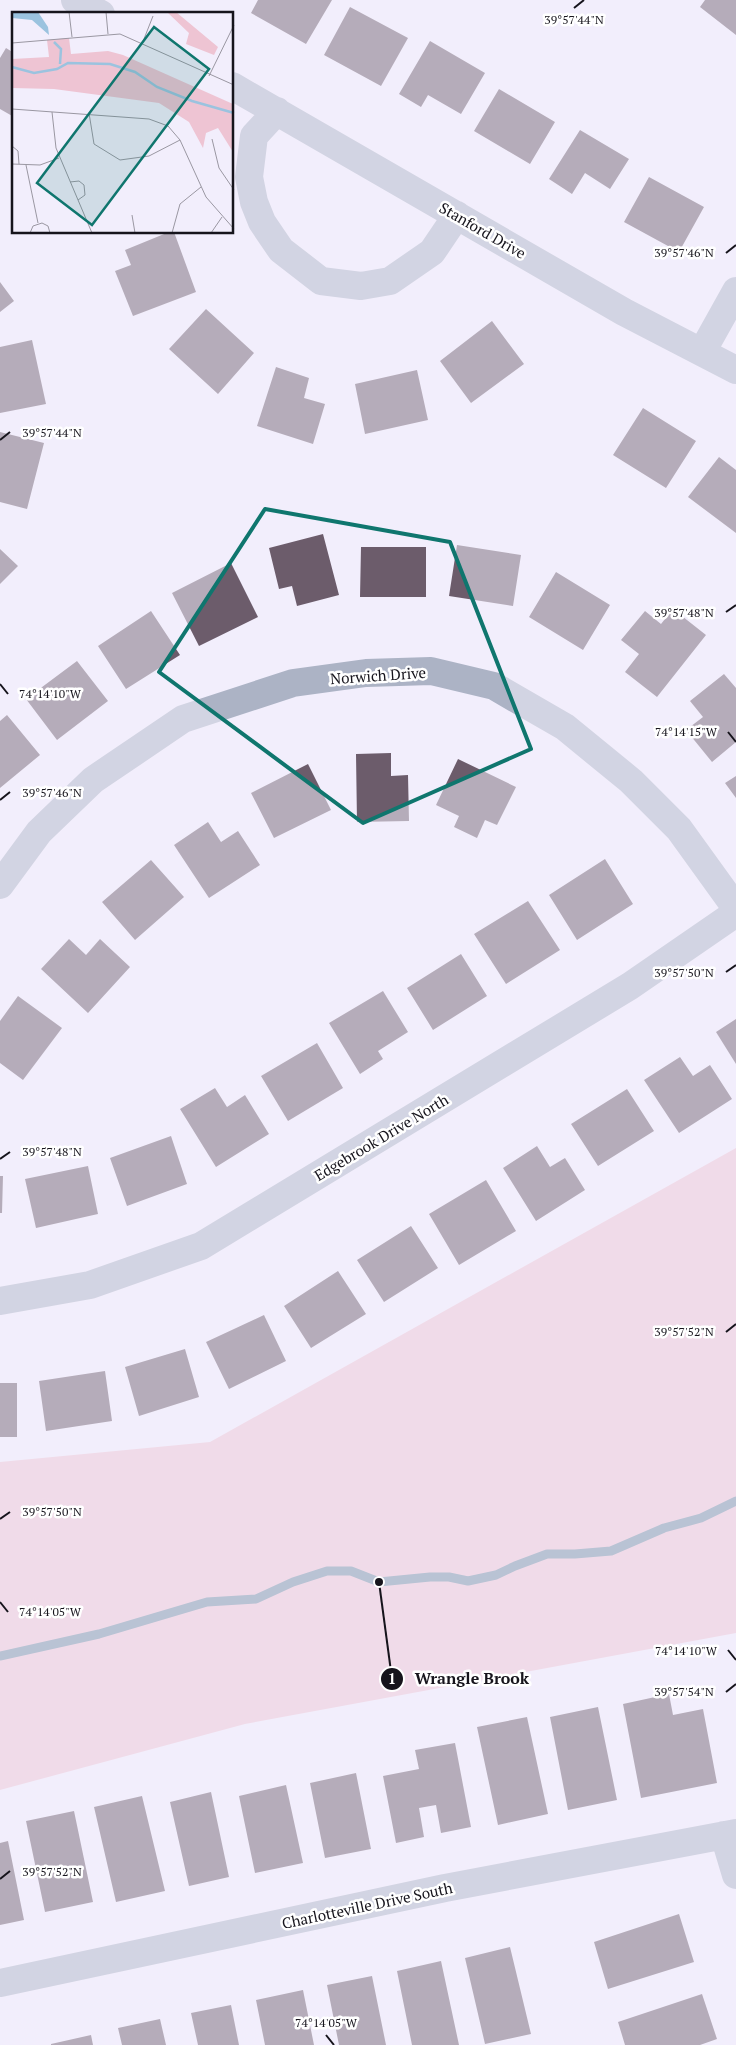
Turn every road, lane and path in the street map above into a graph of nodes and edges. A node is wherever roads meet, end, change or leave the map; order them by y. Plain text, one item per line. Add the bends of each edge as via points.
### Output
1 (75, 0) edge
2 (96, 12) edge
3 (234, 87) edge
4 (277, 110) junction
5 (456, 215) junction
6 (736, 291) edge
7 (702, 352) junction
8 (736, 370) edge
9 (0, 885) edge
10 (736, 908) edge
11 (736, 913) edge
12 (0, 1300) edge
13 (730, 1834) edge
14 (736, 1875) edge
15 (0, 1983) edge

1 - 2 street
3 - 4 street, Stanford Drive
4 - 5 street, Stanford Drive
4 - 5 street via 254,136 249,177 254,202 262,222 281,250 321,281 361,286 390,281 432,252
5 - 7 street, Stanford Drive via 624,312
6 - 7 street
7 - 8 street, Stanford Drive
9 - 10 street, Norwich Drive via 39,832 92,780 183,719 294,683 366,673 431,671 494,686 565,727 631,781 679,829
11 - 12 street, Edgebrook Drive North via 630,986 201,1246 90,1285
13 - 14 street
13 - 15 street, Charlotteville Drive South via 445,1888

